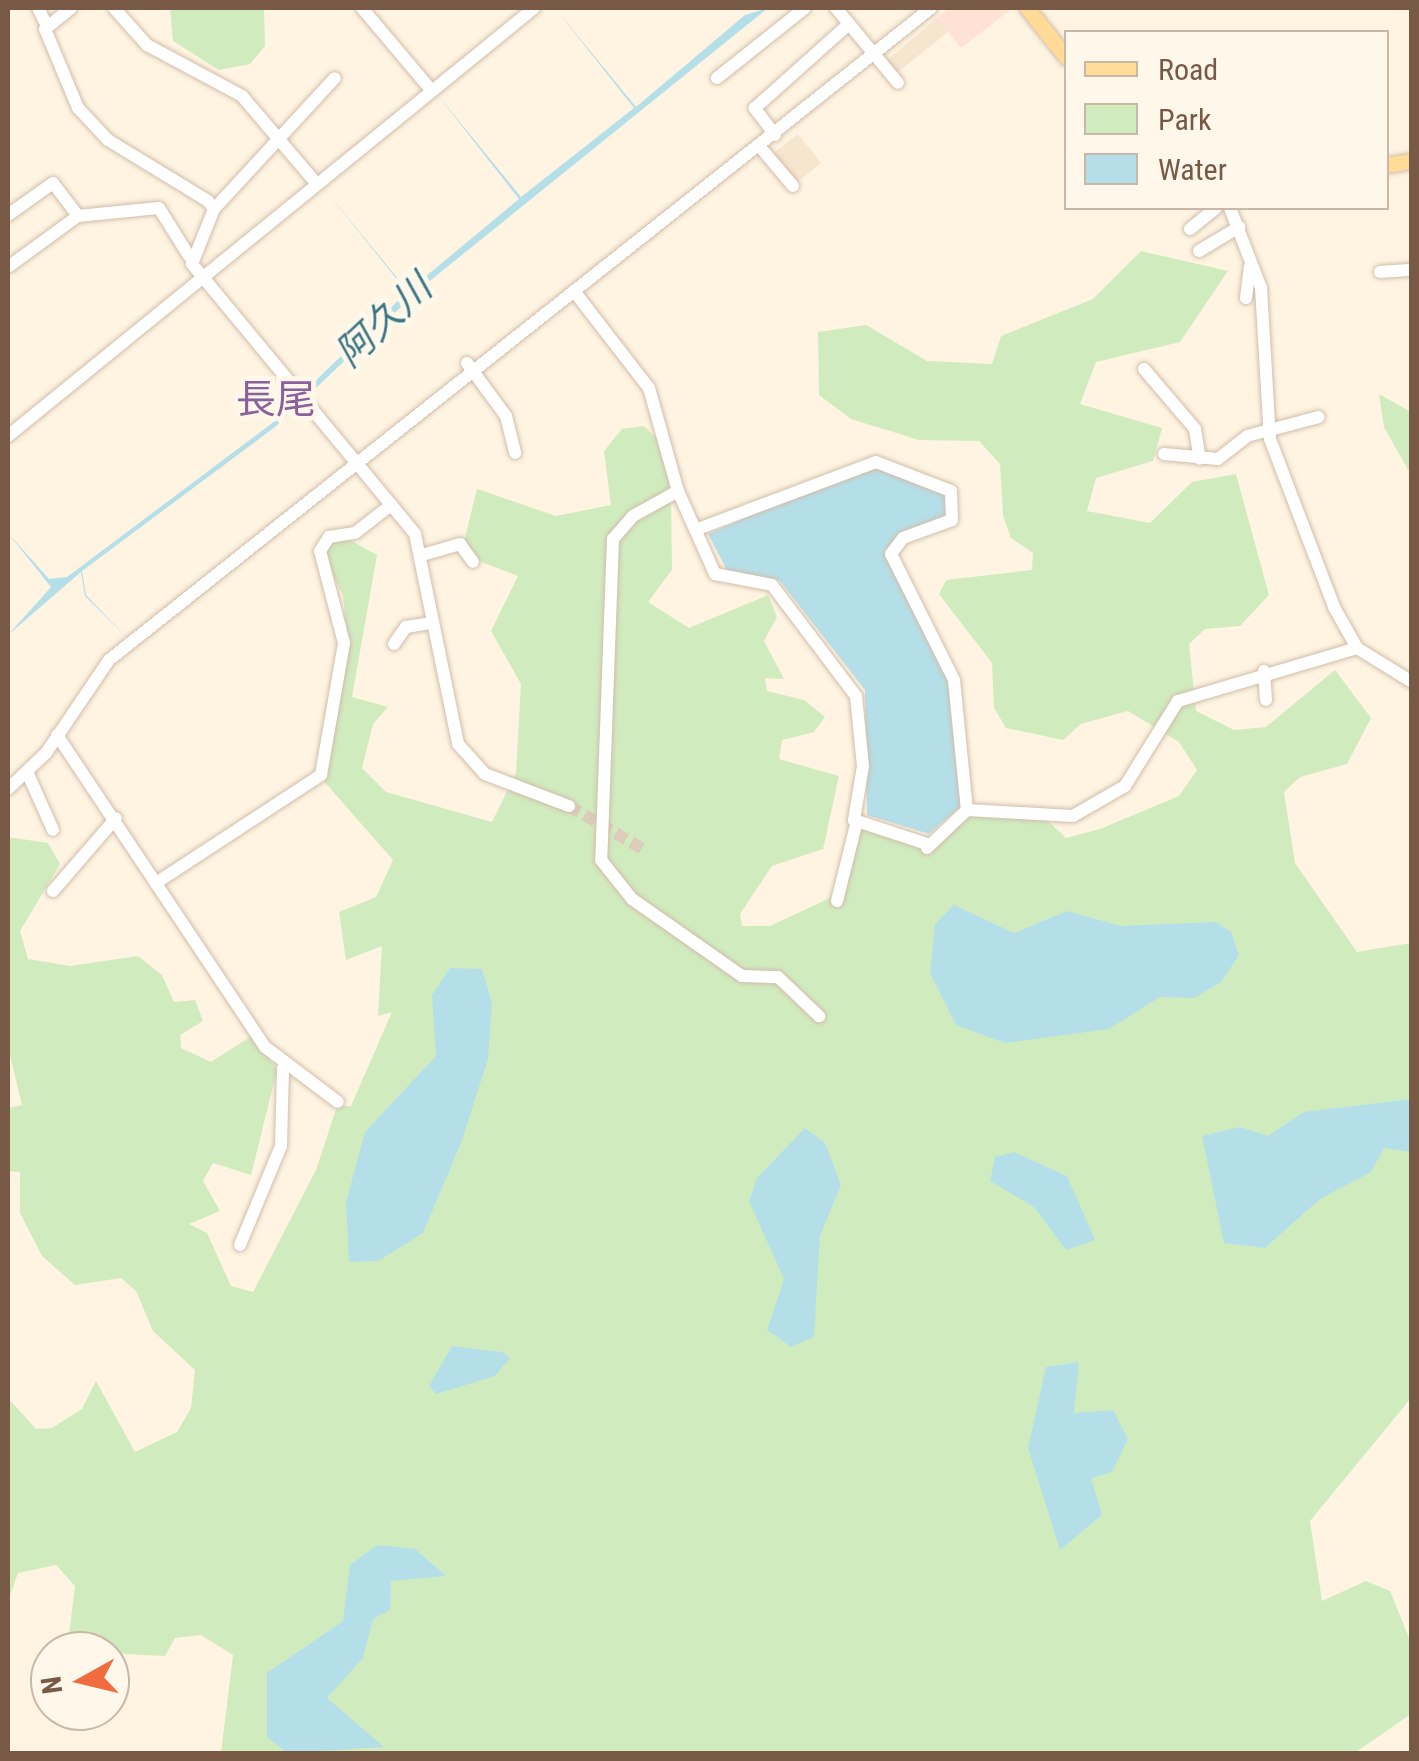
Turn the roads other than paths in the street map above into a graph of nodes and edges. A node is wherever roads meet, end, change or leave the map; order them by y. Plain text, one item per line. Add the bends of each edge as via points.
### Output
1 (38, 8) edge
2 (71, 8) edge
3 (362, 8) edge
4 (534, 8) edge
5 (804, 8) edge
6 (836, 8) edge
7 (931, 8) edge
8 (1028, 8) edge
9 (115, 9) edge
10 (45, 22) junction
11 (849, 24) junction
12 (874, 54) junction
13 (1064, 54) edge
14 (335, 78) dead end
15 (717, 78) dead end
16 (898, 83) dead end
17 (430, 90) junction
18 (775, 135) junction
19 (280, 140) junction
20 (760, 147) junction
21 (316, 183) junction
22 (792, 186) dead end
23 (214, 208) junction
24 (1213, 210) edge
25 (1231, 210) edge
26 (8, 215) edge
27 (78, 216) junction
28 (1239, 227) junction
29 (1190, 228) dead end
30 (1248, 246) junction
31 (1199, 251) dead end
32 (189, 256) junction
33 (8, 267) edge
34 (1412, 270) edge
35 (1380, 272) dead end
36 (204, 275) junction
37 (580, 293) junction
38 (1246, 298) dead end
39 (467, 362) dead end
40 (1144, 369) dead end
41 (476, 376) junction
42 (1319, 418) dead end
43 (1268, 430) junction
44 (8, 436) edge
45 (515, 453) dead end
46 (1164, 454) dead end
47 (1200, 459) junction
48 (361, 467) junction
49 (678, 491) junction
50 (391, 504) junction
51 (696, 530) junction
52 (422, 555) junction
53 (473, 562) dead end
54 (432, 623) junction
55 (394, 644) dead end
56 (1358, 648) junction
57 (1264, 671) junction
58 (1412, 682) edge
59 (1266, 700) dead end
60 (57, 735) junction
61 (28, 774) junction
62 (8, 789) edge
63 (570, 806) tunnel mouth
64 (967, 810) junction
65 (116, 818) junction
66 (857, 821) junction
67 (54, 830) dead end
68 (159, 882) junction
69 (52, 891) dead end
70 (838, 901) dead end
71 (820, 1016) dead end
72 (283, 1068) junction
73 (338, 1102) dead end
74 (240, 1245) dead end

1 - 10 street
2 - 10 street
3 - 17 street
4 - 17 street
5 - 15 street
6 - 11 street
7 - 12 street
8 - 13 main road
9 - 19 street via 147,45 242,96
10 - 23 street via 90,126
11 - 12 street
11 - 18 street via 755,108
12 - 16 street
12 - 18 street
14 - 19 street
17 - 21 street
18 - 20 street
19 - 21 street
19 - 23 street
20 - 22 street
20 - 37 street
21 - 36 street
23 - 32 street
24 - 29 street
25 - 28 street
26 - 27 street via 53,183
27 - 32 street via 158,208
27 - 33 street
28 - 30 street
28 - 31 street
30 - 38 street
30 - 43 street via 1261,288
32 - 36 street
34 - 35 street
36 - 44 street
36 - 48 street
37 - 41 street
37 - 49 street via 658,389
39 - 41 street
40 - 47 street via 1194,429
41 - 45 street via 506,416
41 - 48 street
42 - 43 street
43 - 47 street
43 - 56 street
46 - 47 street
48 - 50 street
48 - 60 street via 109,660
49 - 51 street
49 - 71 street via 632,516 613,539 602,860 632,899 742,976 773,974
50 - 52 street
50 - 68 street via 355,532 328,537 320,551 344,643 320,775
51 - 64 street via 876,462 951,491 952,520 904,538 891,554 954,680
51 - 66 street via 726,583 764,582 786,598 856,696
52 - 53 street via 460,544
52 - 54 street
54 - 55 street via 406,627
54 - 63 street via 464,752 485,774
56 - 57 street
56 - 58 street
57 - 59 street
57 - 64 street via 1178,701 1125,786 1073,816
60 - 61 street
60 - 65 street
61 - 62 street
61 - 67 street
64 - 66 street via 929,846
65 - 68 street
65 - 69 street
66 - 70 street
68 - 72 street
72 - 73 street
72 - 74 street via 281,1146

